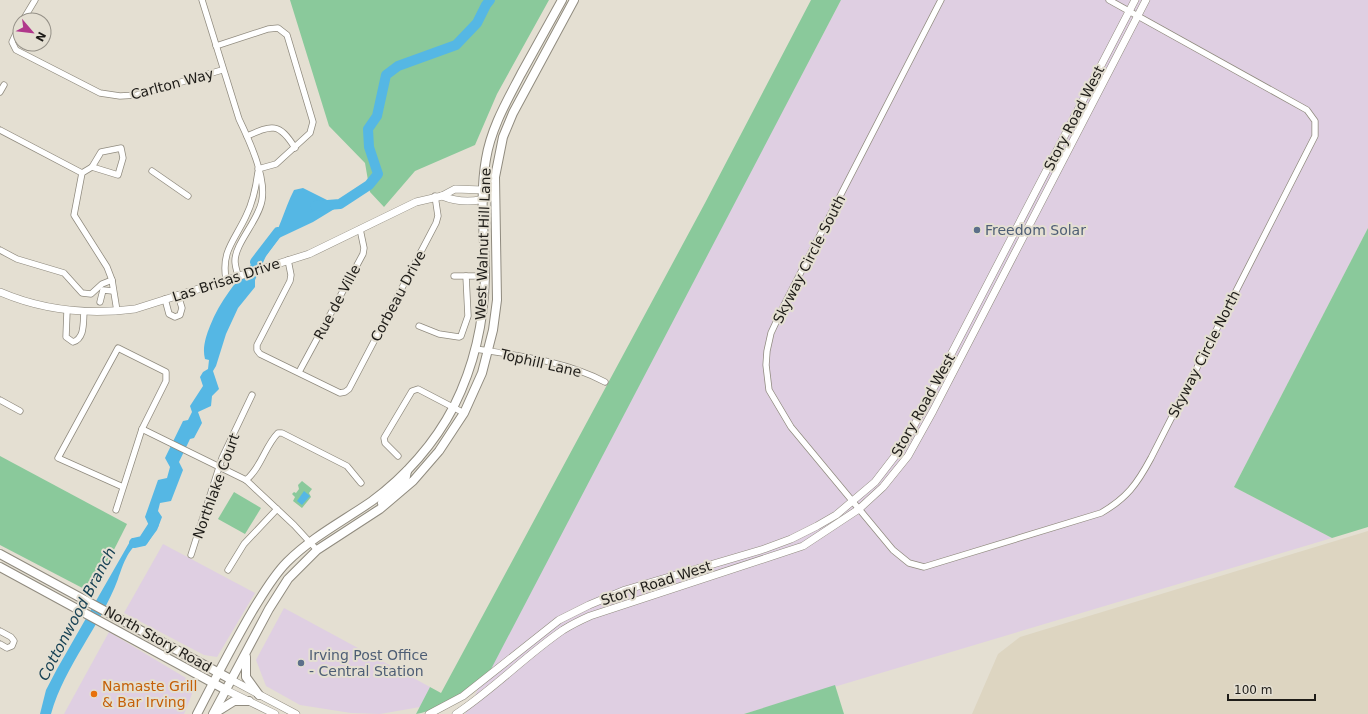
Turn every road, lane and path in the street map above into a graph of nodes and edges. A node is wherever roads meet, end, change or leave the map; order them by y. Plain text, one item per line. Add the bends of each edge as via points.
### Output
1 (35, 0) edge
2 (202, 0) edge
3 (562, 0) edge
4 (574, 0) edge
5 (941, 0) edge
6 (1109, 0) edge
7 (1135, 0) edge
8 (1146, 0) edge
9 (28, 12) edge
10 (1129, 12) junction
11 (1138, 16) junction
12 (216, 46) junction
13 (20, 52) edge
14 (222, 70) junction
15 (4, 85) dead end
16 (0, 92) edge
17 (0, 130) edge
18 (247, 136) junction
19 (294, 148) junction
20 (92, 167) junction
21 (258, 170) junction
22 (152, 171) dead end
23 (82, 173) junction
24 (483, 190) junction
25 (188, 196) dead end
26 (439, 196) junction
27 (495, 196) junction
28 (482, 201) junction
29 (360, 229) junction
30 (0, 250) edge
31 (288, 260) junction
32 (238, 276) junction
33 (454, 276) dead end
34 (466, 276) junction
35 (485, 276) junction
36 (226, 279) junction
37 (112, 280) junction
38 (95, 291) junction
39 (113, 291) junction
40 (0, 292) edge
41 (178, 295) junction
42 (165, 299) junction
43 (100, 302) junction
44 (67, 311) junction
45 (116, 311) junction
46 (84, 312) junction
47 (101, 312) junction
48 (419, 326) dead end
49 (958, 342) junction
50 (968, 343) junction
51 (476, 349) junction
52 (489, 351) junction
53 (299, 372) junction
54 (605, 382) dead end
55 (931, 394) junction
56 (252, 395) dead end
57 (939, 399) junction
58 (0, 400) edge
59 (453, 407) junction
60 (20, 410) dead end
61 (464, 413) junction
62 (142, 429) junction
63 (398, 456) dead end
64 (220, 467) junction
65 (407, 470) junction
66 (246, 480) junction
67 (361, 483) dead end
68 (123, 487) junction
69 (852, 502) junction
70 (381, 508) junction
71 (277, 509) junction
72 (116, 510) dead end
73 (859, 510) junction
74 (310, 541) junction
75 (317, 550) junction
76 (191, 555) dead end
77 (2, 556) edge
78 (0, 566) edge
79 (228, 570) dead end
80 (0, 630) edge
81 (160, 641) junction
82 (0, 644) edge
83 (247, 650) junction
84 (155, 651) junction
85 (219, 673) junction
86 (232, 680) junction
87 (213, 684) junction
88 (226, 690) junction
89 (260, 695) junction
90 (463, 696) junction
91 (249, 701) junction
92 (469, 706) junction
93 (197, 714) edge
94 (214, 714) edge
95 (275, 714) edge
96 (296, 714) edge
97 (429, 714) edge
98 (456, 714) edge

1 - 9 street
2 - 12 street
3 - 24 main road, West Walnut Hill Lane via 502,109 486,158
4 - 27 main road, West Walnut Hill Lane via 513,113 503,137 496,171
5 - 69 street, Skyway Circle South via 785,303 771,333 767,351 766,365 770,390 778,408
6 - 10 street
7 - 10 street, Story Road West
8 - 11 street, Story Road West
10 - 11 street
10 - 49 street, Story Road West
11 - 50 street, Story Road West
11 - 73 street, Skyway Circle North via 1299,105 1312,115 1316,128 1312,144 1140,478 1126,496 1101,513 924,567 902,558
12 - 14 street
12 - 19 street via 268,29 278,28 287,35 313,122 310,133
13 - 14 street, Carlton Way via 100,93 120,96 137,96
14 - 18 street
15 - 16 street
17 - 23 street
18 - 19 street via 267,127 276,128 284,133
18 - 21 street
19 - 21 street via 276,164
20 - 20 street via 118,175 123,158 121,148 101,152
20 - 23 street
21 - 32 street via 263,184 262,201 255,221 237,251 235,260
21 - 36 street via 251,206 227,251 224,267
22 - 25 street
23 - 37 street via 74,215 108,267
24 - 26 street, Las Brisas Drive via 455,189
24 - 27 street, Las Brisas Drive
24 - 28 main road, West Walnut Hill Lane
26 - 28 street, Las Brisas Drive via 453,200
26 - 29 street, Las Brisas Drive via 416,202
26 - 53 street, Corbeau Drive via 436,223 349,388 345,392 340,392
27 - 28 street, Las Brisas Drive
27 - 52 main road, West Walnut Hill Lane via 497,300
28 - 35 main road, West Walnut Hill Lane
29 - 31 street, Las Brisas Drive via 309,254
29 - 53 street, Rue de Ville via 363,254
30 - 38 street via 17,259 64,273 82,293 91,294
31 - 32 street, Las Brisas Drive
31 - 53 street via 290,281 257,345 257,350 260,354
32 - 36 street, Las Brisas Drive
33 - 34 street
34 - 35 street
34 - 48 street via 468,316 461,336 439,334
35 - 51 main road, West Walnut Hill Lane
36 - 41 street, Las Brisas Drive
37 - 38 street via 102,284
37 - 39 street
38 - 43 street
39 - 43 street via 103,290
39 - 45 street
40 - 44 street, Las Brisas Drive via 20,300
41 - 42 street, Las Brisas Drive
41 - 42 street via 182,308 180,315 175,317 169,314
42 - 45 street, Las Brisas Drive via 135,309
43 - 47 street
44 - 46 street, Las Brisas Drive
44 - 46 street via 66,337 73,342 79,340 82,335
45 - 47 street, Las Brisas Drive
46 - 47 street, Las Brisas Drive
49 - 50 street
49 - 55 street, Story Road West
50 - 57 street, Story Road West
51 - 52 street, Tophill Lane
51 - 59 main road, West Walnut Hill Lane
52 - 54 street, Tophill Lane via 557,363
52 - 61 main road, West Walnut Hill Lane
55 - 57 street
55 - 69 street, Story Road West via 893,460 875,482
56 - 64 street, Northlake Court
57 - 73 street, Story Road West via 908,456 883,487
58 - 60 street
59 - 61 street
59 - 63 street via 418,389 412,391 384,438 385,443
59 - 65 main road, West Walnut Hill Lane via 430,443
61 - 70 main road, West Walnut Hill Lane via 428,466
62 - 64 street
62 - 68 street
62 - 68 street via 166,381 166,372 118,348 58,458
64 - 66 street
64 - 76 street, Northlake Court
65 - 70 main road via 405,481 384,499
65 - 74 main road, West Walnut Hill Lane via 373,500
66 - 67 street via 258,466 274,437 282,433 347,466
66 - 71 street
68 - 72 street
69 - 73 street, Skyway Circle South
69 - 90 street, Story Road West via 836,515 791,539 625,590 589,605 554,624
70 - 75 main road, West Walnut Hill Lane
71 - 74 street
71 - 79 street via 244,544
73 - 92 street, Story Road West via 803,546 590,616 564,630
74 - 75 street
74 - 85 main road, West Walnut Hill Lane via 285,564 268,586
75 - 83 main road, West Walnut Hill Lane via 299,566 281,588
77 - 78 street
77 - 81 main road, North Story Road
78 - 84 main road, North Story Road
80 - 82 street via 14,641 12,646 6,648
81 - 84 main road
81 - 85 main road, North Story Road
83 - 86 main road, West Walnut Hill Lane
83 - 89 main road via 246,677
84 - 87 main road, North Story Road
85 - 86 main road, North Story Road
85 - 87 main road, West Walnut Hill Lane
86 - 88 main road, West Walnut Hill Lane
86 - 89 street
87 - 88 main road, North Story Road
87 - 93 main road, West Walnut Hill Lane
88 - 91 street
88 - 94 main road, West Walnut Hill Lane
89 - 96 street
90 - 92 street
90 - 97 street, Story Road West
91 - 94 main road via 234,701
91 - 95 street
92 - 98 street, Story Road West

